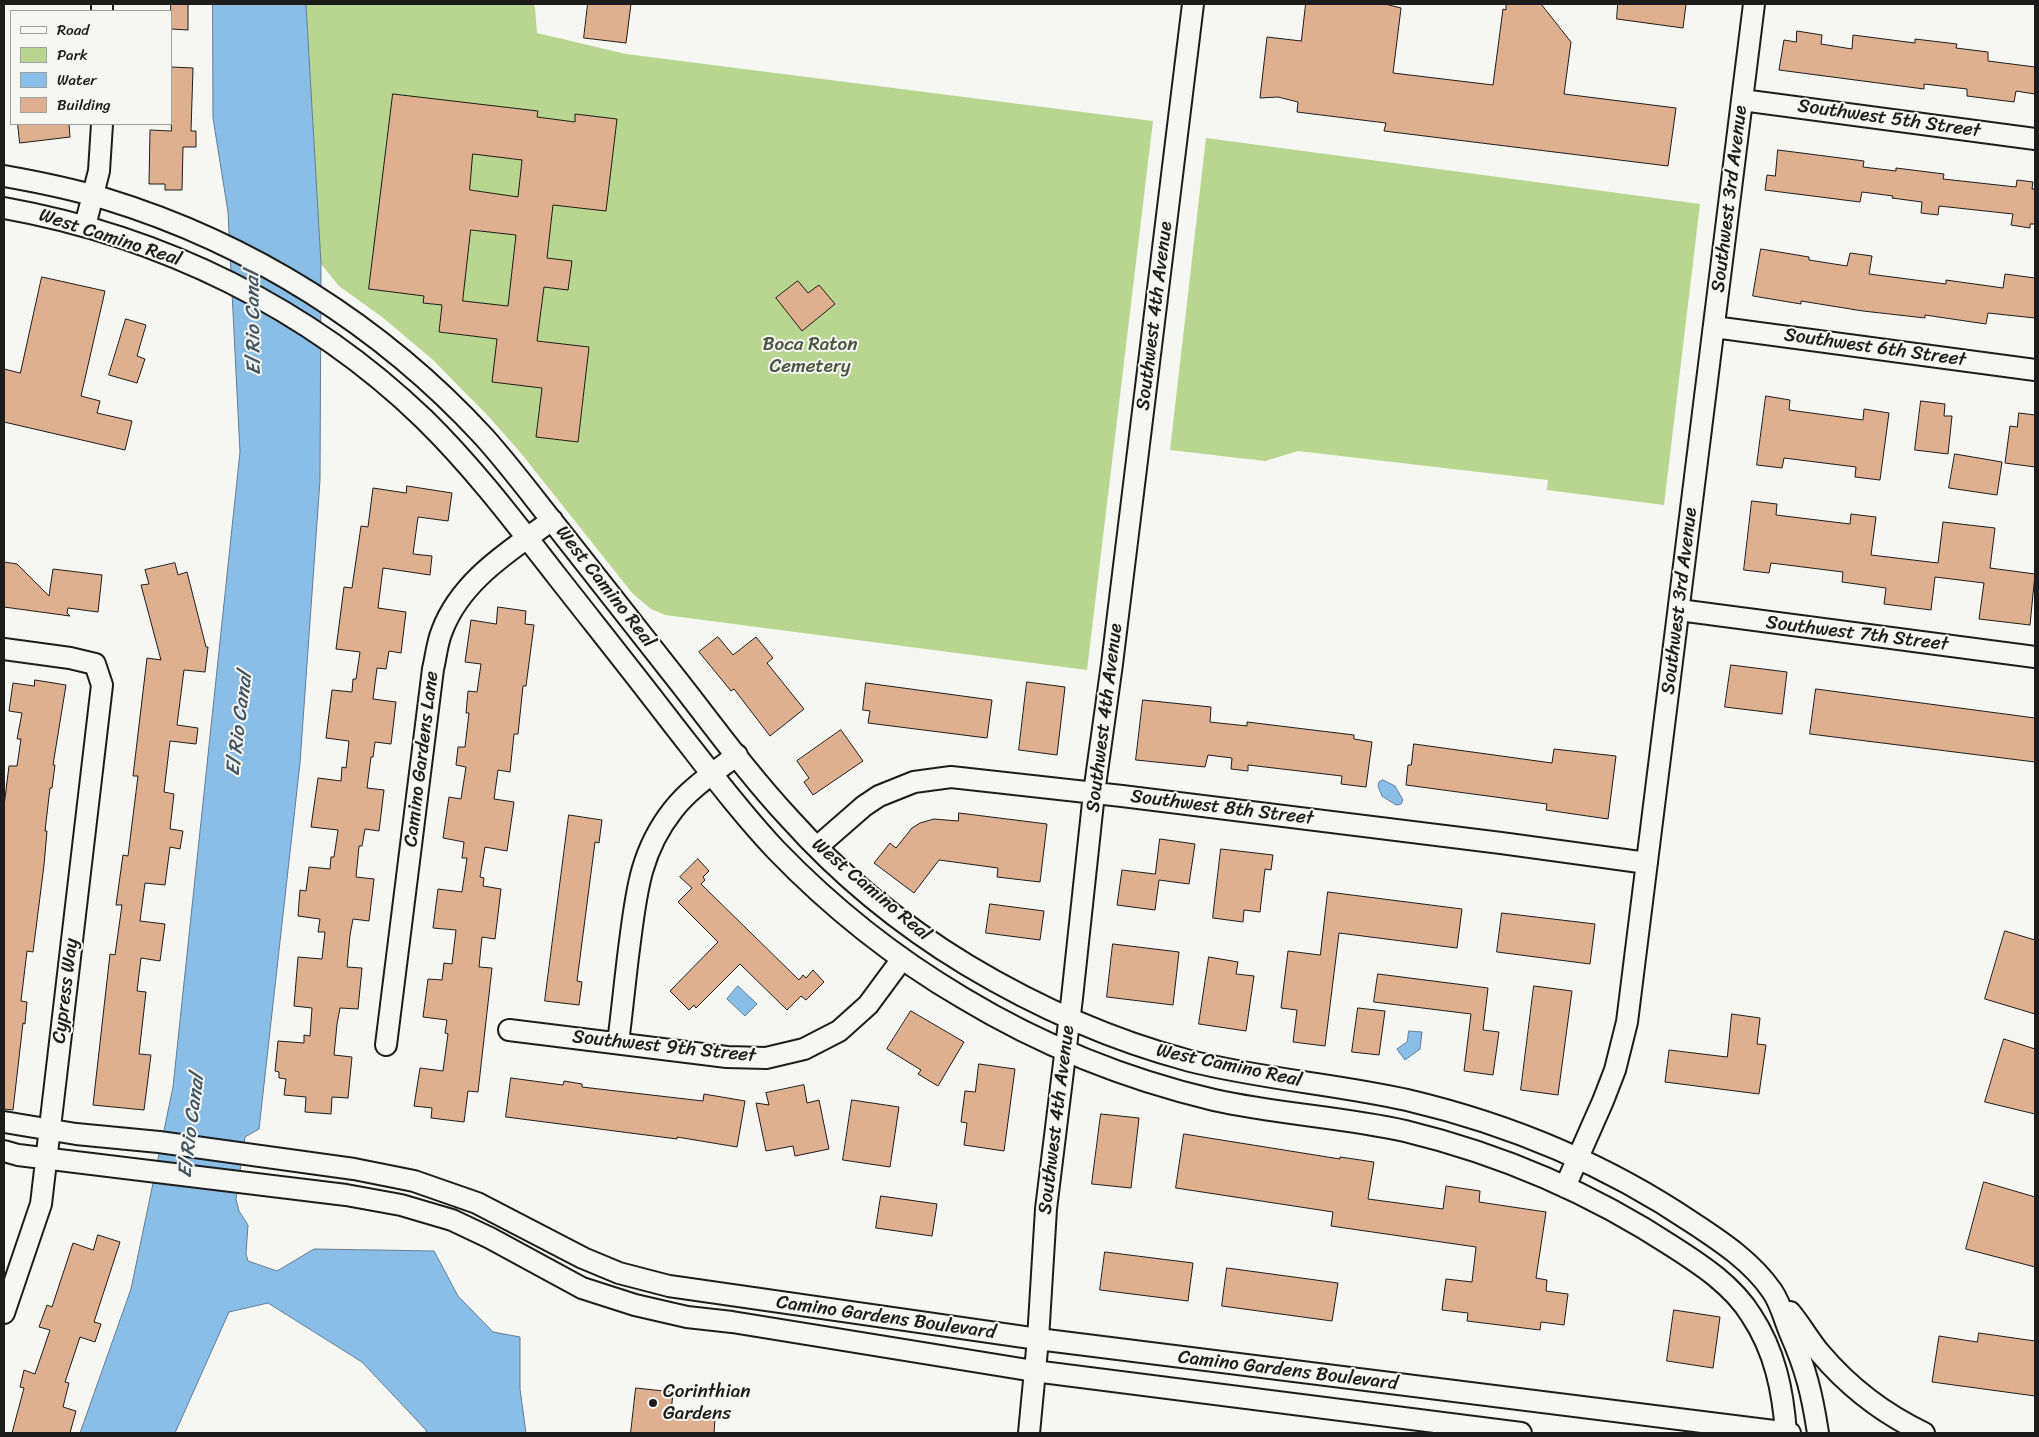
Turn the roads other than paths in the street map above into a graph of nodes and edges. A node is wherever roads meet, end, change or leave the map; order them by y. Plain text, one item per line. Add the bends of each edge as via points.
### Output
1 (1193, 4) edge
2 (1754, 4) edge
3 (1742, 100) junction
4 (102, 125) edge
5 (2035, 139) edge
6 (4, 176) edge
7 (93, 195) junction
8 (4, 208) edge
9 (85, 226) junction
10 (226, 246) junction
11 (188, 262) junction
12 (1714, 327) junction
13 (2035, 370) edge
14 (552, 520) junction
15 (527, 538) junction
16 (1679, 610) junction
17 (4, 649) edge
18 (2035, 657) edge
19 (737, 756) junction
20 (712, 774) junction
21 (1094, 792) junction
22 (817, 847) junction
23 (1647, 863) junction
24 (902, 959) junction
25 (1069, 1018) junction
26 (509, 1030) dead end
27 (618, 1044) junction
28 (386, 1045) dead end
29 (1066, 1051) junction
30 (4, 1122) edge
31 (50, 1130) junction
32 (4, 1150) edge
33 (46, 1158) junction
34 (1578, 1159) junction
35 (379, 1173) junction
36 (1565, 1187) junction
37 (374, 1199) junction
38 (736, 1296) junction
39 (1778, 1298) junction
40 (4, 1313) edge
41 (886, 1318) junction
42 (732, 1322) junction
43 (1038, 1340) junction
44 (881, 1346) junction
45 (1034, 1371) junction
46 (1495, 1397) junction
47 (1492, 1429) junction
48 (1029, 1433) edge
49 (1521, 1433) edge
50 (1786, 1433) edge
51 (1790, 1433) edge
52 (1818, 1433) edge
53 (1924, 1433) edge

1 - 21 street, Southwest 4th Avenue
2 - 3 street, Southwest 3rd Avenue
3 - 5 street, Southwest 5th Street
3 - 12 street, Southwest 3rd Avenue
4 - 7 street via 101,158
6 - 7 street, West Camino Real
7 - 9 street
7 - 10 street, West Camino Real via 159,217
8 - 9 street, West Camino Real
9 - 11 street, West Camino Real
10 - 11 street via 209,249
10 - 14 street, West Camino Real via 279,273 333,308 434,386 502,457
11 - 15 street, West Camino Real via 298,321 378,378 426,422 492,493
12 - 13 street, Southwest 6th Street
12 - 16 street, Southwest 3rd Avenue
14 - 15 street, Camino Gardens Lane
14 - 19 street, West Camino Real
15 - 20 street, West Camino Real
15 - 28 street, Camino Gardens Lane via 470,585 441,632 433,669
16 - 18 street, Southwest 7th Street
16 - 23 street, Southwest 3rd Avenue
17 - 31 street, Cypress Way via 95,664 102,684
19 - 20 street
19 - 22 street, West Camino Real
20 - 24 street, West Camino Real via 799,873
20 - 27 street via 674,809 644,859 636,896
21 - 22 street, Southwest 8th Street via 932,778 896,788 864,806
21 - 23 street, Southwest 8th Street
21 - 25 street, Southwest 4th Avenue
22 - 25 street, West Camino Real via 883,905 940,947 1013,991
23 - 34 street, Southwest 3rd Avenue via 1627,1022 1612,1077
24 - 27 street, Southwest 9th Street via 854,1019 804,1049 766,1058 746,1058
24 - 29 street, West Camino Real via 985,1011
25 - 29 street, Southwest 4th Avenue
25 - 34 street, West Camino Real via 1149,1049 1218,1068 1401,1099 1465,1115
26 - 27 street, Southwest 9th Street
29 - 36 street, West Camino Real via 1144,1081 1218,1101 1372,1124 1435,1139 1479,1152
29 - 43 street, Southwest 4th Avenue via 1046,1209
30 - 31 street, Camino Gardens Boulevard
31 - 33 street, Cypress Way
31 - 35 street, Camino Gardens Boulevard
32 - 33 street, Camino Gardens Boulevard
33 - 37 street, Camino Gardens Boulevard
33 - 40 street, Cypress Way via 41,1204
34 - 36 street, Southwest 3rd Avenue
34 - 39 street, West Camino Real via 1668,1206 1717,1239 1742,1258
35 - 37 street
35 - 38 street, Camino Gardens Boulevard via 414,1181 477,1203 583,1258 619,1272 669,1286
36 - 50 street, West Camino Real via 1614,1211 1675,1248 1711,1273 1740,1300 1760,1330 1776,1368 1784,1402
37 - 42 street, Camino Gardens Boulevard via 452,1220 582,1288 687,1317
38 - 41 street, Camino Gardens Boulevard
38 - 42 street
39 - 52 street, West Camino Real via 1801,1357 1813,1398
39 - 53 street via 1818,1351 1840,1374 1888,1413
41 - 43 street, Camino Gardens Boulevard
41 - 44 street
42 - 44 street, Camino Gardens Boulevard
43 - 45 street, Southwest 4th Avenue
43 - 46 street, Camino Gardens Boulevard
44 - 45 street, Camino Gardens Boulevard
45 - 47 street, Camino Gardens Boulevard
45 - 48 street, Southwest 4th Avenue
46 - 47 street
46 - 50 street, Camino Gardens Boulevard
47 - 49 street, Camino Gardens Boulevard
50 - 51 street, Camino Gardens Boulevard

